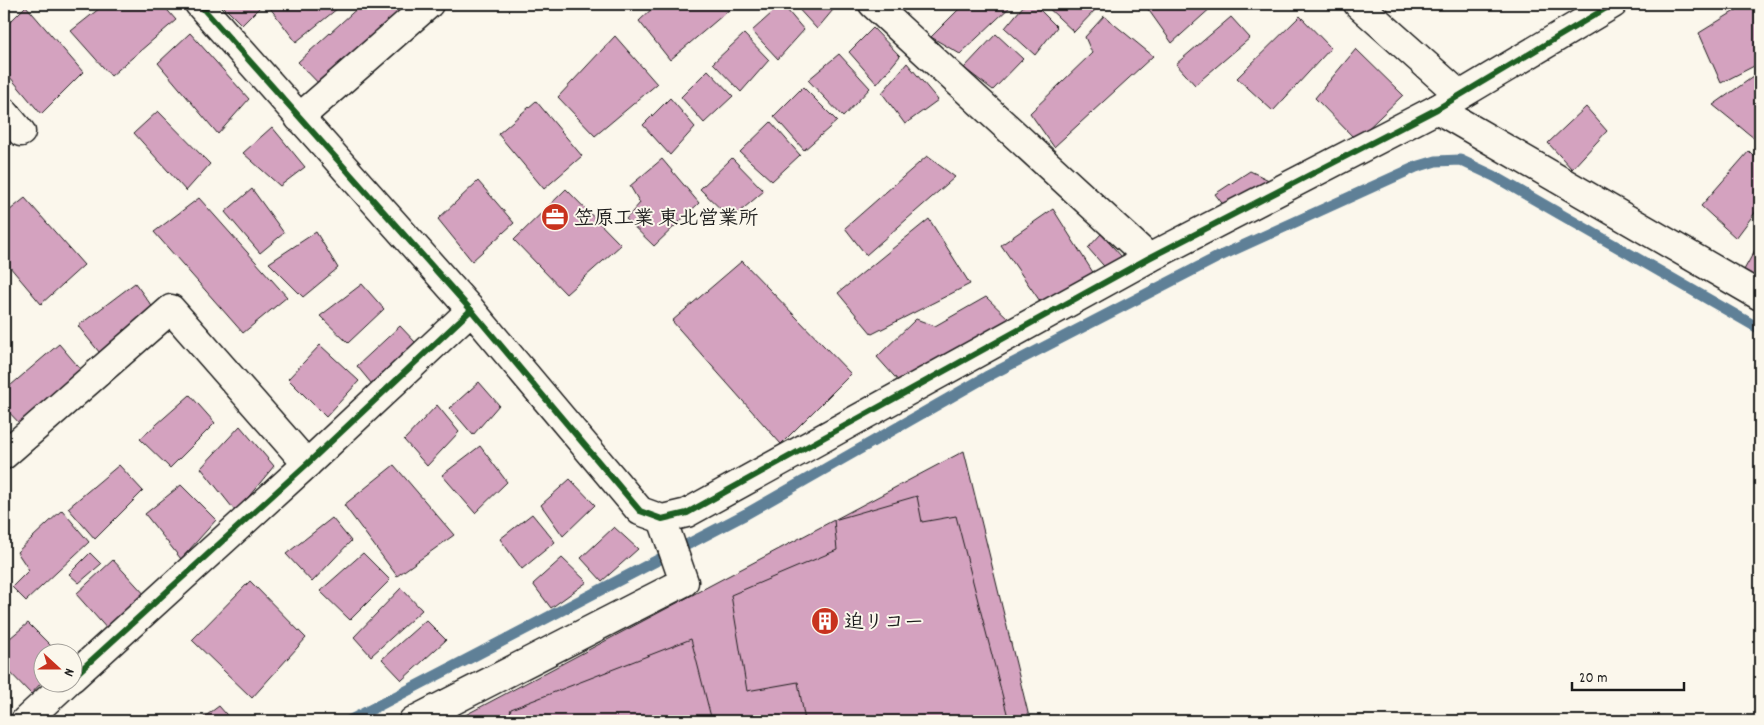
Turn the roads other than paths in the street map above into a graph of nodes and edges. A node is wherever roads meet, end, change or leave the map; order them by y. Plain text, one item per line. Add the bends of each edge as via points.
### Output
1 (199, 4) edge
2 (429, 4) edge
3 (873, 4) edge
4 (1358, 4) edge
5 (1613, 4) edge
6 (1460, 95) junction
7 (1437, 109) junction
8 (300, 118) junction
9 (1149, 258) junction
10 (1760, 296) edge
11 (471, 310) junction
12 (4, 455) edge
13 (307, 464) junction
14 (664, 524) junction
15 (82, 669) edge
16 (56, 692) edge
17 (25, 721) edge
18 (413, 721) edge

1 - 8 street
2 - 8 street
3 - 9 street
4 - 6 street
5 - 6 street
6 - 7 street
7 - 9 street
7 - 10 street
8 - 11 street
9 - 14 street
11 - 13 street
11 - 14 street via 640,511
12 - 13 street via 171,309
13 - 15 street
14 - 18 street via 684,582
16 - 17 street

